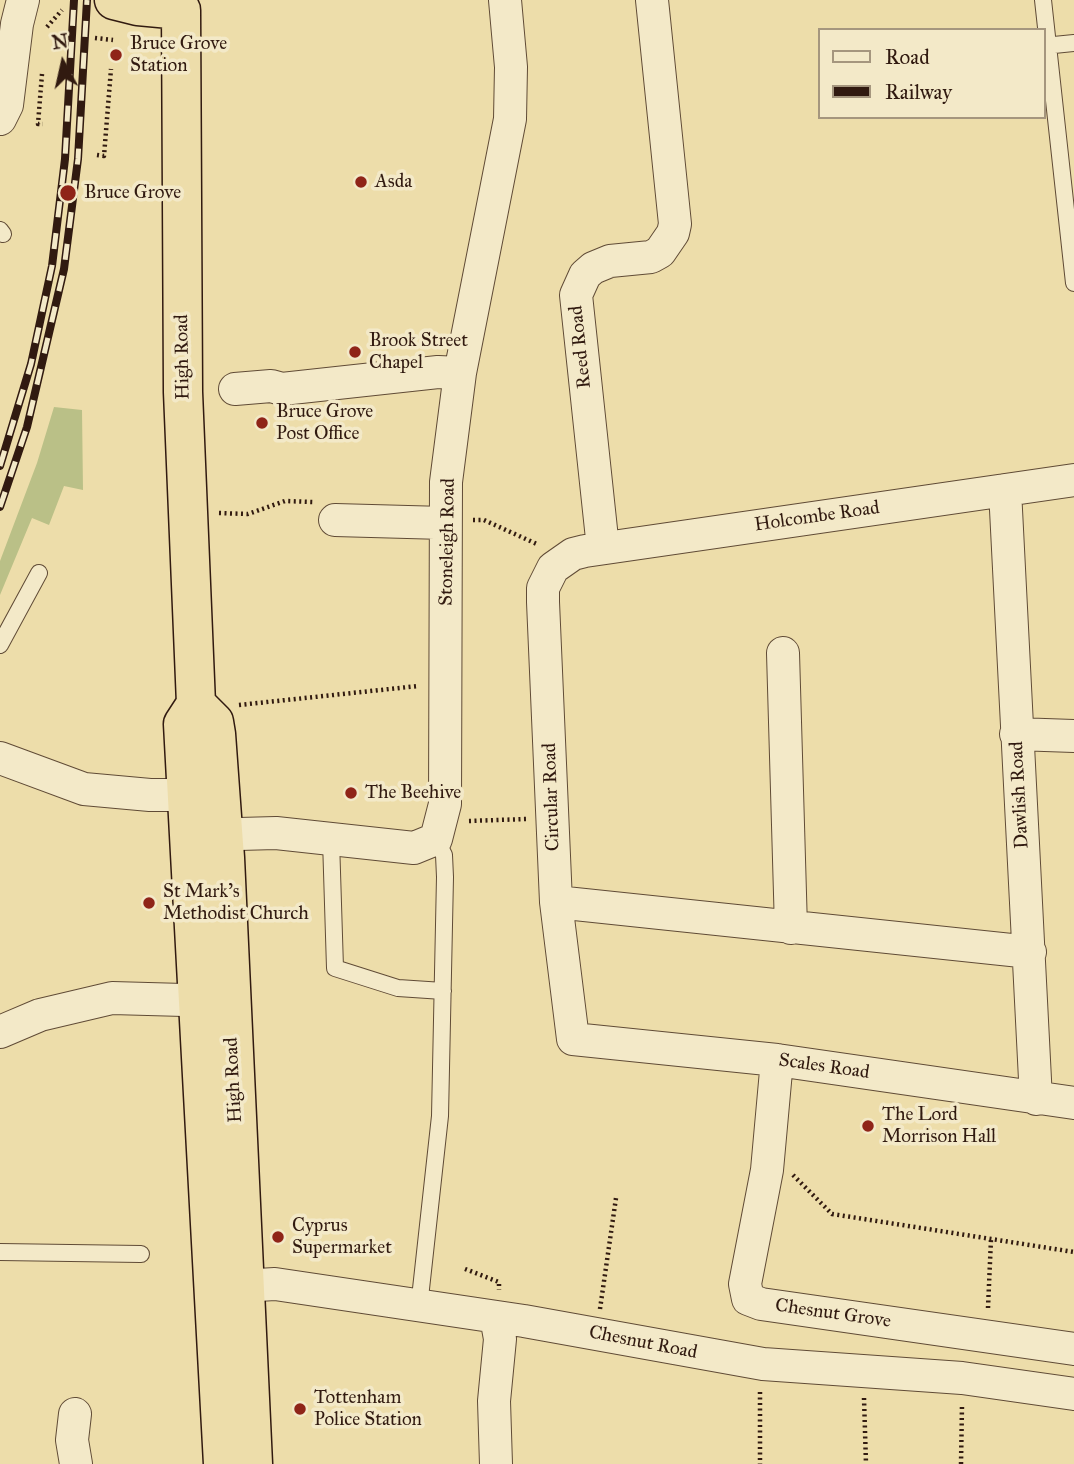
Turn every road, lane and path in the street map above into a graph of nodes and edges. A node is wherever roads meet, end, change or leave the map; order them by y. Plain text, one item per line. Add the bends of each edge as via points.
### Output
1 (23, 0) edge
2 (505, 0) edge
3 (652, 0) edge
4 (1043, 0) edge
5 (62, 10) dead end
6 (113, 15) edge
7 (1045, 28) edge
8 (46, 29) dead end
9 (95, 38) dead end
10 (1074, 43) edge
11 (1046, 46) edge
12 (111, 69) dead end
13 (42, 78) dead end
14 (0, 119) edge
15 (43, 124) dead end
16 (97, 155) dead end
17 (1074, 283) edge
18 (460, 373) junction
19 (235, 388) dead end
20 (1074, 480) edge
21 (1005, 490) junction
22 (218, 513) dead end
23 (335, 520) joint
24 (444, 523) junction
25 (603, 548) junction
26 (552, 554) junction
27 (39, 573) dead end
28 (0, 645) edge
29 (783, 653) dead end
30 (447, 683) junction
31 (238, 705) dead end
32 (1016, 734) junction
33 (1074, 736) edge
34 (0, 758) edge
35 (203, 795) junction
36 (552, 818) junction
37 (206, 835) junction
38 (331, 840) junction
39 (439, 843) junction
40 (556, 902) junction
41 (791, 928) junction
42 (1030, 952) junction
43 (443, 991) junction
44 (214, 1001) junction
45 (0, 1032) edge
46 (573, 1040) joint
47 (777, 1060) junction
48 (1036, 1099) junction
49 (1074, 1103) edge
50 (767, 1170) junction
51 (616, 1198) dead end
52 (991, 1239) junction
53 (0, 1252) edge
54 (1074, 1252) edge
55 (141, 1254) dead end
56 (230, 1287) junction
57 (419, 1307) junction
58 (496, 1317) junction
59 (597, 1334) junction
60 (986, 1335) junction
61 (1074, 1349) edge
62 (763, 1364) junction
63 (864, 1373) junction
64 (962, 1378) junction
65 (1074, 1394) edge
66 (75, 1413) dead end
67 (76, 1464) edge
68 (223, 1464) edge
69 (253, 1464) edge
70 (496, 1464) edge
71 (760, 1464) edge
72 (866, 1464) edge
73 (961, 1464) edge

1 - 14 street via 7,105
2 - 18 street, Stoneleigh Road via 510,106 505,154
3 - 25 street, Reed Road via 673,233 651,257 610,261 593,268 576,295
4 - 7 lane
5 - 8 path
6 - 9 path via 113,41
6 - 35 highway, High Road via 138,6 181,10 184,406 196,704 183,724
10 - 11 lane
11 - 17 lane
12 - 16 path via 104,156
13 - 15 path via 38,124
18 - 19 street via 282,389
18 - 24 street, Stoneleigh Road
20 - 21 street, Holcombe Road
21 - 25 street, Holcombe Road
21 - 32 street, Dawlish Road
22 - 23 path via 248,514 285,501 324,503
23 - 24 street
24 - 26 path via 484,520
24 - 30 street, Stoneleigh Road
25 - 26 street, Holcombe Road
26 - 36 street, Circular Road via 553,568 543,588
27 - 28 lane
29 - 41 street
30 - 31 path
30 - 39 street, Stoneleigh Road via 445,804
32 - 33 street
32 - 42 street, Dawlish Road
34 - 35 street via 85,789
35 - 37 highway, High Road
36 - 39 path via 453,822 453,842
36 - 40 street, Circular Road
37 - 38 street via 276,833
37 - 44 highway, High Road
38 - 39 street via 414,848
38 - 43 lane via 335,968 398,988
39 - 43 lane via 444,877
40 - 41 street
40 - 46 street, Circular Road
41 - 42 street
42 - 48 street, Dawlish Road
43 - 57 lane via 440,1116
44 - 45 street via 112,998 40,1015
44 - 56 highway, High Road
46 - 47 street, Scales Road
47 - 48 street, Scales Road
47 - 50 street, Chesnut Grove
48 - 49 street, Scales Road
50 - 52 path via 795,1176 832,1214
50 - 60 street, Chesnut Grove via 746,1284 748,1298 761,1304
51 - 59 path
52 - 54 path
52 - 60 path
53 - 55 lane
56 - 57 street, Chesnut Road via 275,1284
56 - 68 highway, High Road
56 - 69 highway, High Road
57 - 58 street, Chesnut Road
58 - 59 street, Chesnut Road
58 - 70 street via 500,1339 494,1401
59 - 62 street, Chesnut Road
60 - 61 street, Chesnut Grove
62 - 63 street, Chesnut Road
62 - 71 path
63 - 64 street, Chesnut Road
63 - 72 path
64 - 65 street, Chesnut Road
64 - 73 path
66 - 67 street via 72,1440

